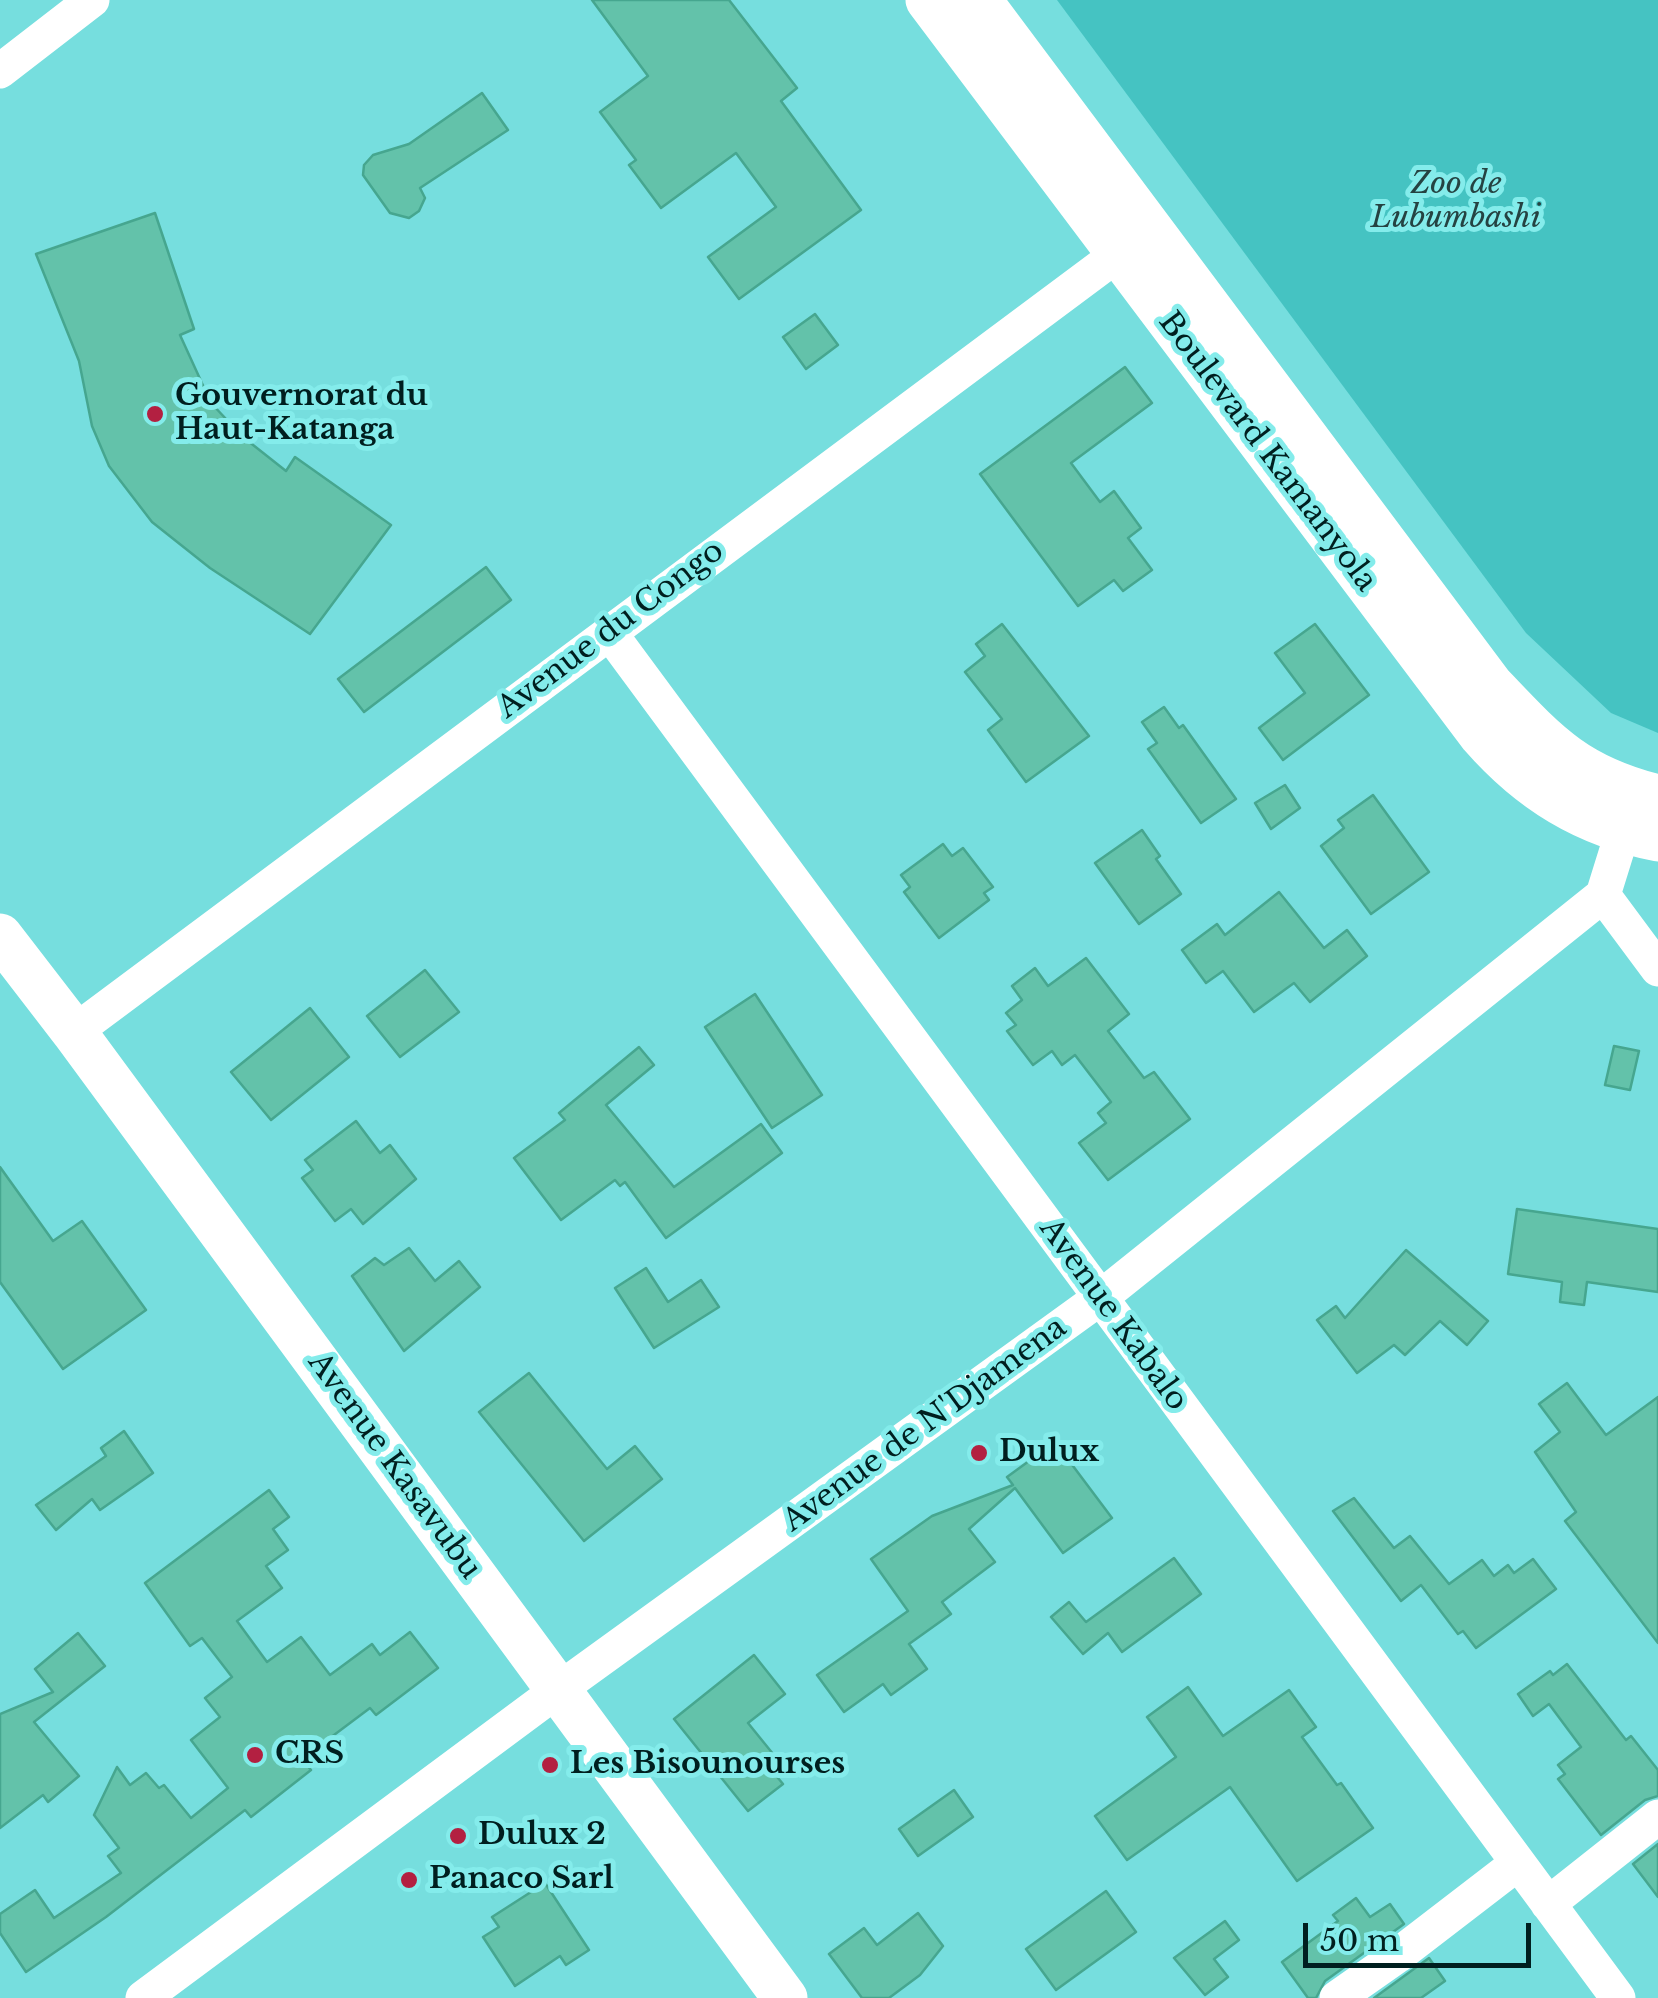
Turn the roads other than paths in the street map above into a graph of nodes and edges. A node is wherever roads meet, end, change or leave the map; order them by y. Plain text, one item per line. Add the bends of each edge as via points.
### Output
1 (92, 0) edge
2 (928, 0) edge
3 (979, 0) edge
4 (0, 71) edge
5 (1134, 243) junction
6 (609, 632) junction
7 (1643, 815) edge
8 (1603, 895) junction
9 (0, 936) edge
10 (1658, 969) edge
11 (74, 1032) junction
12 (1100, 1298) junction
13 (558, 1690) junction
14 (1658, 1817) edge
15 (1518, 1863) junction
16 (1548, 1904) junction
17 (143, 1998) edge
18 (785, 1998) edge
19 (1337, 1998) edge
20 (1618, 1998) edge

1 - 4 street
2 - 5 main road, Boulevard Kamanyola
3 - 5 main road, Boulevard Kamanyola
5 - 6 street, Avenue du Congo
5 - 7 main road, Boulevard Kamanyola via 1491,685 1561,756
6 - 11 street, Avenue du Congo
6 - 12 street, Avenue Kabalo
7 - 8 street
8 - 10 street
8 - 12 street, Avenue de N'Djamena
9 - 11 main road, Avenue Kasavubu
11 - 13 main road, Avenue Kasavubu
12 - 13 street, Avenue de N'Djamena
12 - 15 street, Avenue Kabalo
13 - 17 street, Avenue de N'Djamena
13 - 18 main road, Avenue Kasavubu
14 - 16 street
15 - 16 street, Avenue Kabalo
15 - 19 street
16 - 20 street, Avenue Kabalo

